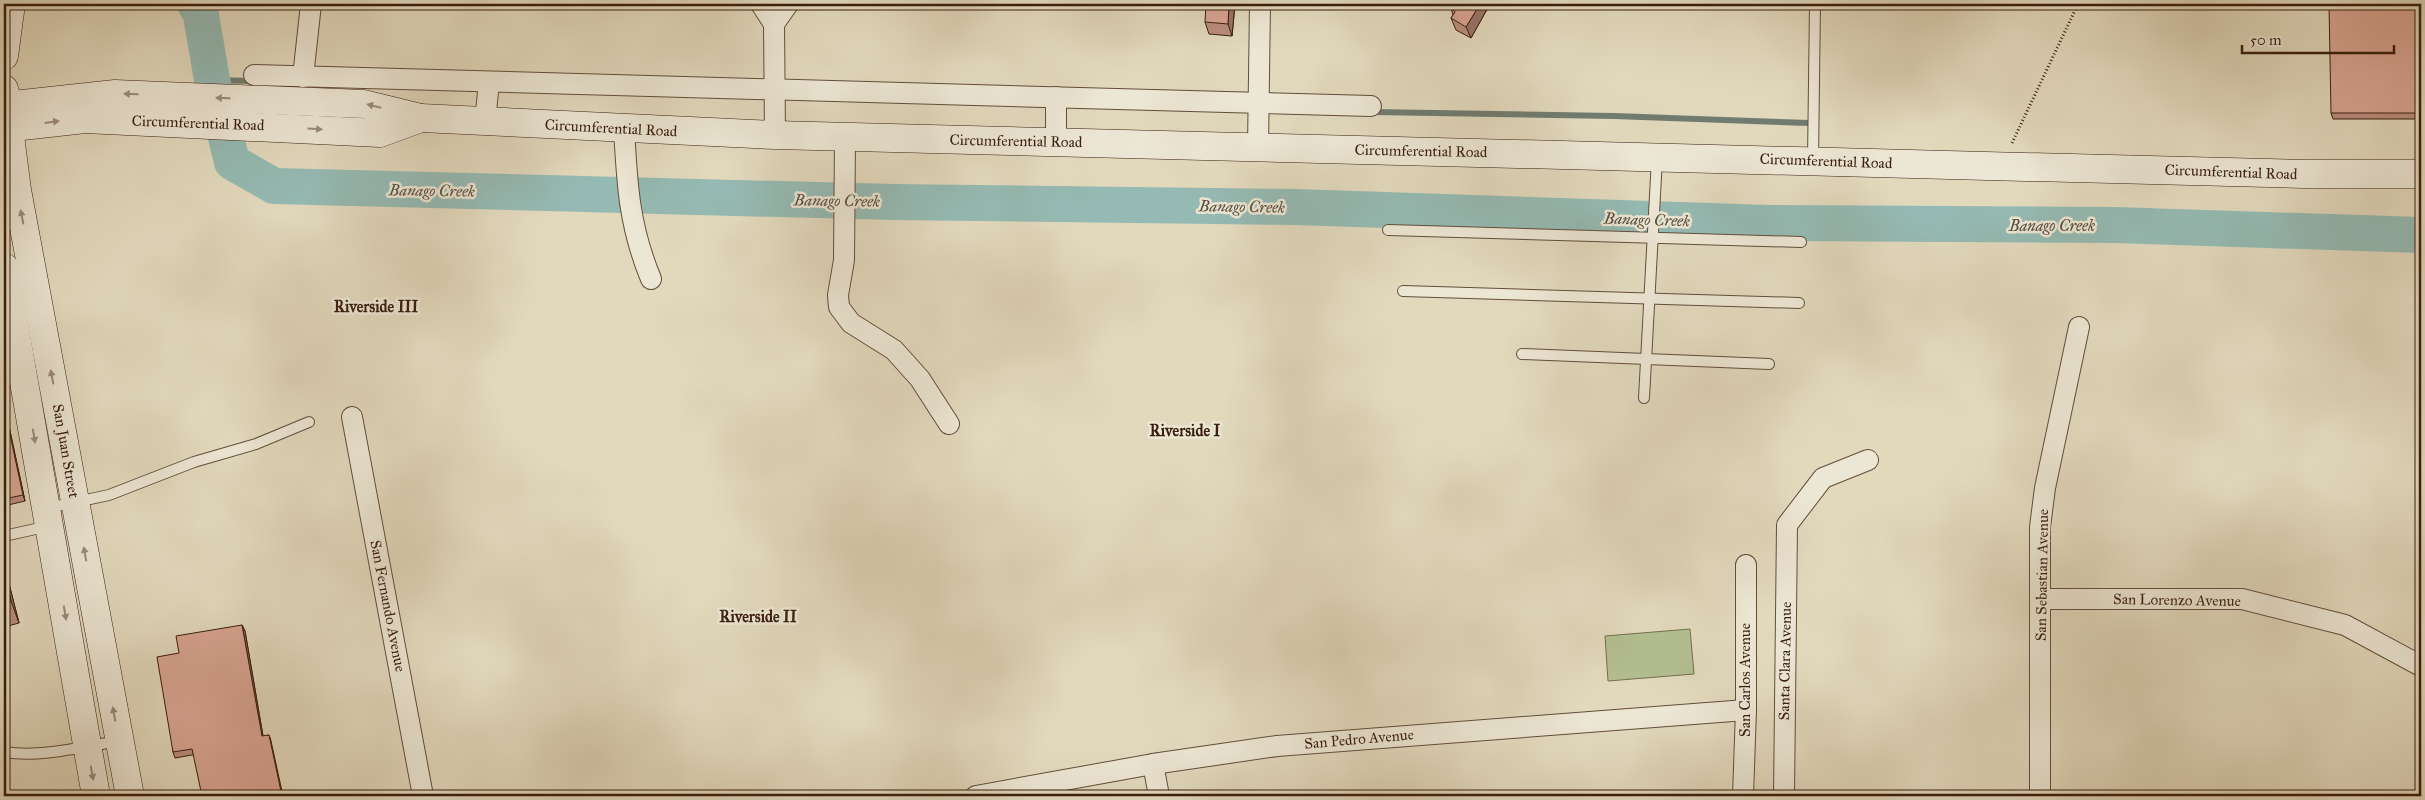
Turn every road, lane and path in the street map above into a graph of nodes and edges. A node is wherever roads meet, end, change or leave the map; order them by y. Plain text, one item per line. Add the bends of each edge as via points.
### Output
1 (11, 4) edge
2 (311, 4) edge
3 (761, 4) edge
4 (788, 4) edge
5 (1260, 4) edge
6 (1815, 4) edge
7 (2078, 4) edge
8 (774, 24) junction
9 (4, 56) edge
10 (254, 76) dead end
11 (303, 77) junction
12 (774, 96) junction
13 (487, 97) junction
14 (1371, 106) dead end
15 (179, 110) junction
16 (5, 111) edge
17 (1056, 114) junction
18 (421, 118) junction
19 (1258, 119) junction
20 (624, 128) junction
21 (775, 135) junction
22 (845, 137) junction
23 (1658, 157) junction
24 (1814, 161) junction
25 (2001, 166) junction
26 (2421, 174) edge
27 (1388, 230) dead end
28 (1652, 233) junction
29 (1801, 242) dead end
30 (4, 267) edge
31 (651, 279) dead end
32 (1403, 291) dead end
33 (1648, 298) junction
34 (1799, 303) dead end
35 (2079, 328) dead end
36 (1522, 354) dead end
37 (1645, 359) junction
38 (1769, 364) dead end
39 (1644, 398) dead end
40 (352, 417) dead end
41 (309, 422) dead end
42 (949, 424) dead end
43 (1868, 460) dead end
44 (75, 503) junction
45 (48, 517) junction
46 (4, 536) edge
47 (1746, 565) dead end
48 (2040, 599) junction
49 (2421, 666) edge
50 (1746, 710) junction
51 (119, 741) junction
52 (87, 746) junction
53 (4, 752) edge
54 (1153, 764) junction
55 (96, 796) edge
56 (130, 796) edge
57 (423, 796) edge
58 (976, 796) edge
59 (1159, 796) edge
60 (1743, 796) edge
61 (1784, 796) edge
62 (2040, 796) edge

1 - 9 main road
2 - 11 street
3 - 8 street
4 - 8 street
5 - 19 street
6 - 24 lane
7 - 25 path
8 - 12 street
10 - 11 street
11 - 13 street
12 - 13 street
12 - 17 street
12 - 21 street
13 - 18 main road, Circumferential Road
13 - 20 main road, Circumferential Road
14 - 19 street
15 - 16 main road, Circumferential Road via 85,119
18 -> 15 main road, Circumferential Road via 364,104 267,99
15 -> 18 main road, Circumferential Road via 266,126 380,133
44 -> 16 main road, San Juan Street
17 - 19 main road, Circumferential Road
17 - 19 street
17 - 22 main road, Circumferential Road
19 - 23 main road, Circumferential Road
20 - 21 main road, Circumferential Road
20 - 31 street via 629,204 639,249
21 - 22 main road, Circumferential Road
22 - 42 street via 844,260 839,306 851,323 894,350 920,379
23 - 24 main road, Circumferential Road
23 - 28 lane
24 - 25 main road, Circumferential Road
25 - 26 main road, Circumferential Road
27 - 28 lane
28 - 29 lane
28 - 33 lane
30 -> 45 main road, San Juan Street
32 - 33 lane
33 - 34 lane
33 - 37 lane
35 - 48 street, San Sebastian Avenue via 2045,488 2040,526
36 - 37 lane
37 - 38 lane
37 - 39 lane
40 - 57 street, San Fernando Avenue
41 - 44 lane via 256,444 194,462 108,495
43 - 61 street, Santa Clara Avenue via 1823,478 1787,525
44 - 45 lane
51 -> 44 main road, San Juan Street
45 - 46 lane
45 -> 52 main road, San Juan Street
47 - 50 street, San Carlos Avenue
48 - 49 street, San Lorenzo Avenue via 2242,599 2346,625
48 - 62 street, San Sebastian Avenue
50 - 54 street, San Pedro Avenue via 1287,745
50 - 60 street, San Carlos Avenue
51 - 52 lane
51 - 56 main road, San Juan Street
52 - 53 lane via 49,752
52 -> 55 main road, San Juan Street
54 - 58 street, San Pedro Avenue
54 - 59 street

